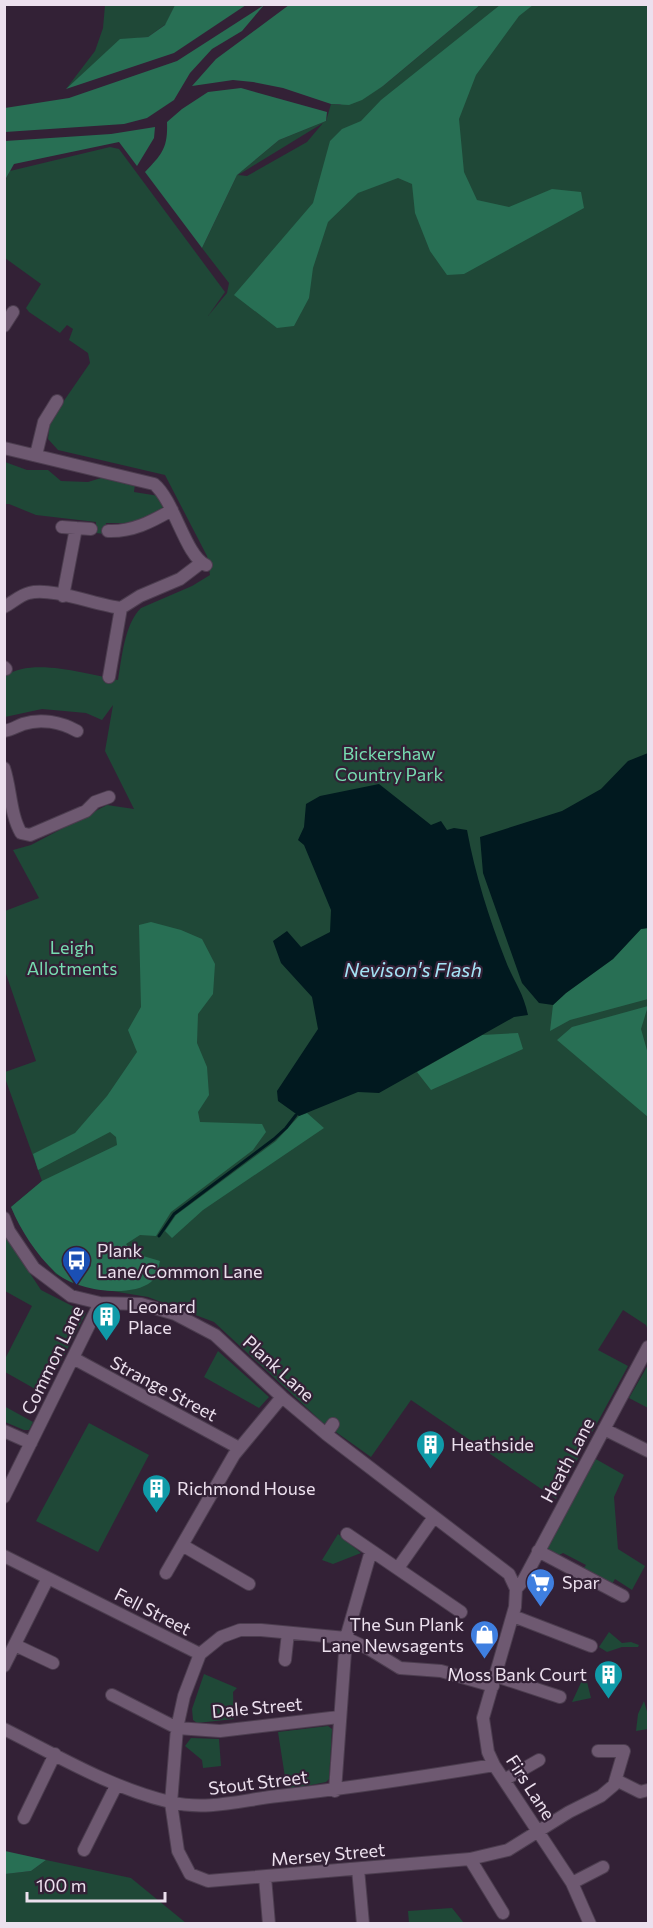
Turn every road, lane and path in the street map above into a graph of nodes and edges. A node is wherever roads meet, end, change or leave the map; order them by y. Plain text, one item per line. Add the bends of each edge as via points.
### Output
1 (14, 312) dead end
2 (4, 326) edge
3 (57, 401) dead end
4 (4, 448) edge
5 (36, 456) junction
6 (172, 510) junction
7 (62, 527) dead end
8 (76, 528) junction
9 (91, 529) dead end
10 (108, 531) dead end
11 (63, 596) junction
12 (4, 607) edge
13 (121, 608) junction
14 (109, 677) dead end
15 (77, 730) dead end
16 (4, 731) edge
17 (4, 768) edge
18 (109, 797) dead end
19 (5, 1223) edge
20 (100, 1303) junction
21 (648, 1347) edge
22 (73, 1359) junction
23 (282, 1397) junction
24 (604, 1429) junction
25 (4, 1431) edge
26 (31, 1443) junction
27 (240, 1448) junction
28 (648, 1451) edge
29 (4, 1497) edge
30 (434, 1517) junction
31 (347, 1534) dead end
32 (182, 1545) junction
33 (372, 1551) junction
34 (538, 1551) junction
35 (4, 1556) edge
36 (398, 1568) junction
37 (166, 1573) dead end
38 (48, 1578) junction
39 (249, 1584) dead end
40 (516, 1589) junction
41 (623, 1596) dead end
42 (457, 1605) dead end
43 (513, 1616) junction
44 (288, 1633) junction
45 (346, 1638) junction
46 (15, 1646) junction
47 (591, 1646) dead end
48 (200, 1654) junction
49 (285, 1660) dead end
50 (53, 1663) dead end
51 (4, 1666) edge
52 (494, 1681) junction
53 (112, 1695) dead end
54 (560, 1697) dead end
55 (339, 1717) junction
56 (177, 1728) junction
57 (4, 1729) edge
58 (598, 1751) dead end
59 (55, 1754) junction
60 (539, 1760) dead end
61 (494, 1765) junction
62 (504, 1780) junction
63 (616, 1780) junction
64 (117, 1786) junction
65 (648, 1790) edge
66 (335, 1791) junction
67 (171, 1803) junction
68 (24, 1818) dead end
69 (538, 1830) junction
70 (84, 1850) dead end
71 (470, 1859) junction
72 (603, 1867) dead end
73 (358, 1869) junction
74 (265, 1877) junction
75 (572, 1883) junction
76 (503, 1913) dead end
77 (269, 1923) edge
78 (363, 1923) edge
79 (590, 1923) edge

1 - 2 street
3 - 5 street via 44,422
4 - 5 street
5 - 6 street via 154,484
6 - 10 street via 146,525
6 - 13 street via 196,558 204,564
7 - 8 street
8 - 9 street
8 - 11 street
11 - 12 street via 32,592
11 - 13 street
13 - 14 street
15 - 16 street via 33,721
17 - 18 street via 15,824 26,835 86,811 95,802
19 - 20 street, Plank Lane via 34,1268 71,1296
20 - 22 street, Common Lane
20 - 23 street, Plank Lane via 141,1304 196,1323 215,1335
21 - 24 street, Heath Lane
22 - 26 street, Common Lane
22 - 27 street, Strange Street
23 - 27 street
23 - 30 street, Plank Lane via 330,1429
24 - 28 street
24 - 34 street, Heath Lane
25 - 26 street
26 - 29 street, Common Lane
27 - 32 street
30 - 36 street
30 - 40 street, Plank Lane via 503,1568
31 - 33 street
32 - 37 street
32 - 39 street
33 - 36 street
33 - 45 street
34 - 40 street, Heath Lane
34 - 41 street
35 - 38 street, Fell Street
36 - 42 street
38 - 46 street
38 - 48 street, Fell Street
40 - 43 street, Firs Lane
43 - 47 street
43 - 52 street, Firs Lane
44 - 45 street, Fell Street
44 - 48 street, Fell Street via 240,1630 221,1637
44 - 49 street
45 - 52 street, Fell Street via 400,1668
45 - 55 street
46 - 50 street
46 - 51 street
48 - 56 street, Mersey Street
52 - 54 street, Fell Street
52 - 61 street, Firs Lane via 483,1718
53 - 56 street
55 - 56 street, Dale Street via 220,1731
55 - 66 street
56 - 67 street, Mersey Street
57 - 59 street, Stout Street
58 - 63 street via 624,1751
59 - 64 street, Stout Street
59 - 68 street
60 - 62 street
61 - 62 street, Firs Lane
61 - 66 street, Stout Street
62 - 69 street, Firs Lane
63 - 65 street via 640,1792
63 - 69 street, Mersey Street via 601,1796
64 - 67 street, Stout Street
64 - 70 street
66 - 67 street, Stout Street via 204,1807
67 - 74 street, Mersey Street via 178,1851 190,1874 208,1881
69 - 71 street, Mersey Street via 508,1850
69 - 75 street, Firs Lane
71 - 73 street, Mersey Street
71 - 76 street
72 - 75 street
73 - 74 street, Mersey Street
73 - 78 street
74 - 77 street
75 - 79 street, Firs Lane

